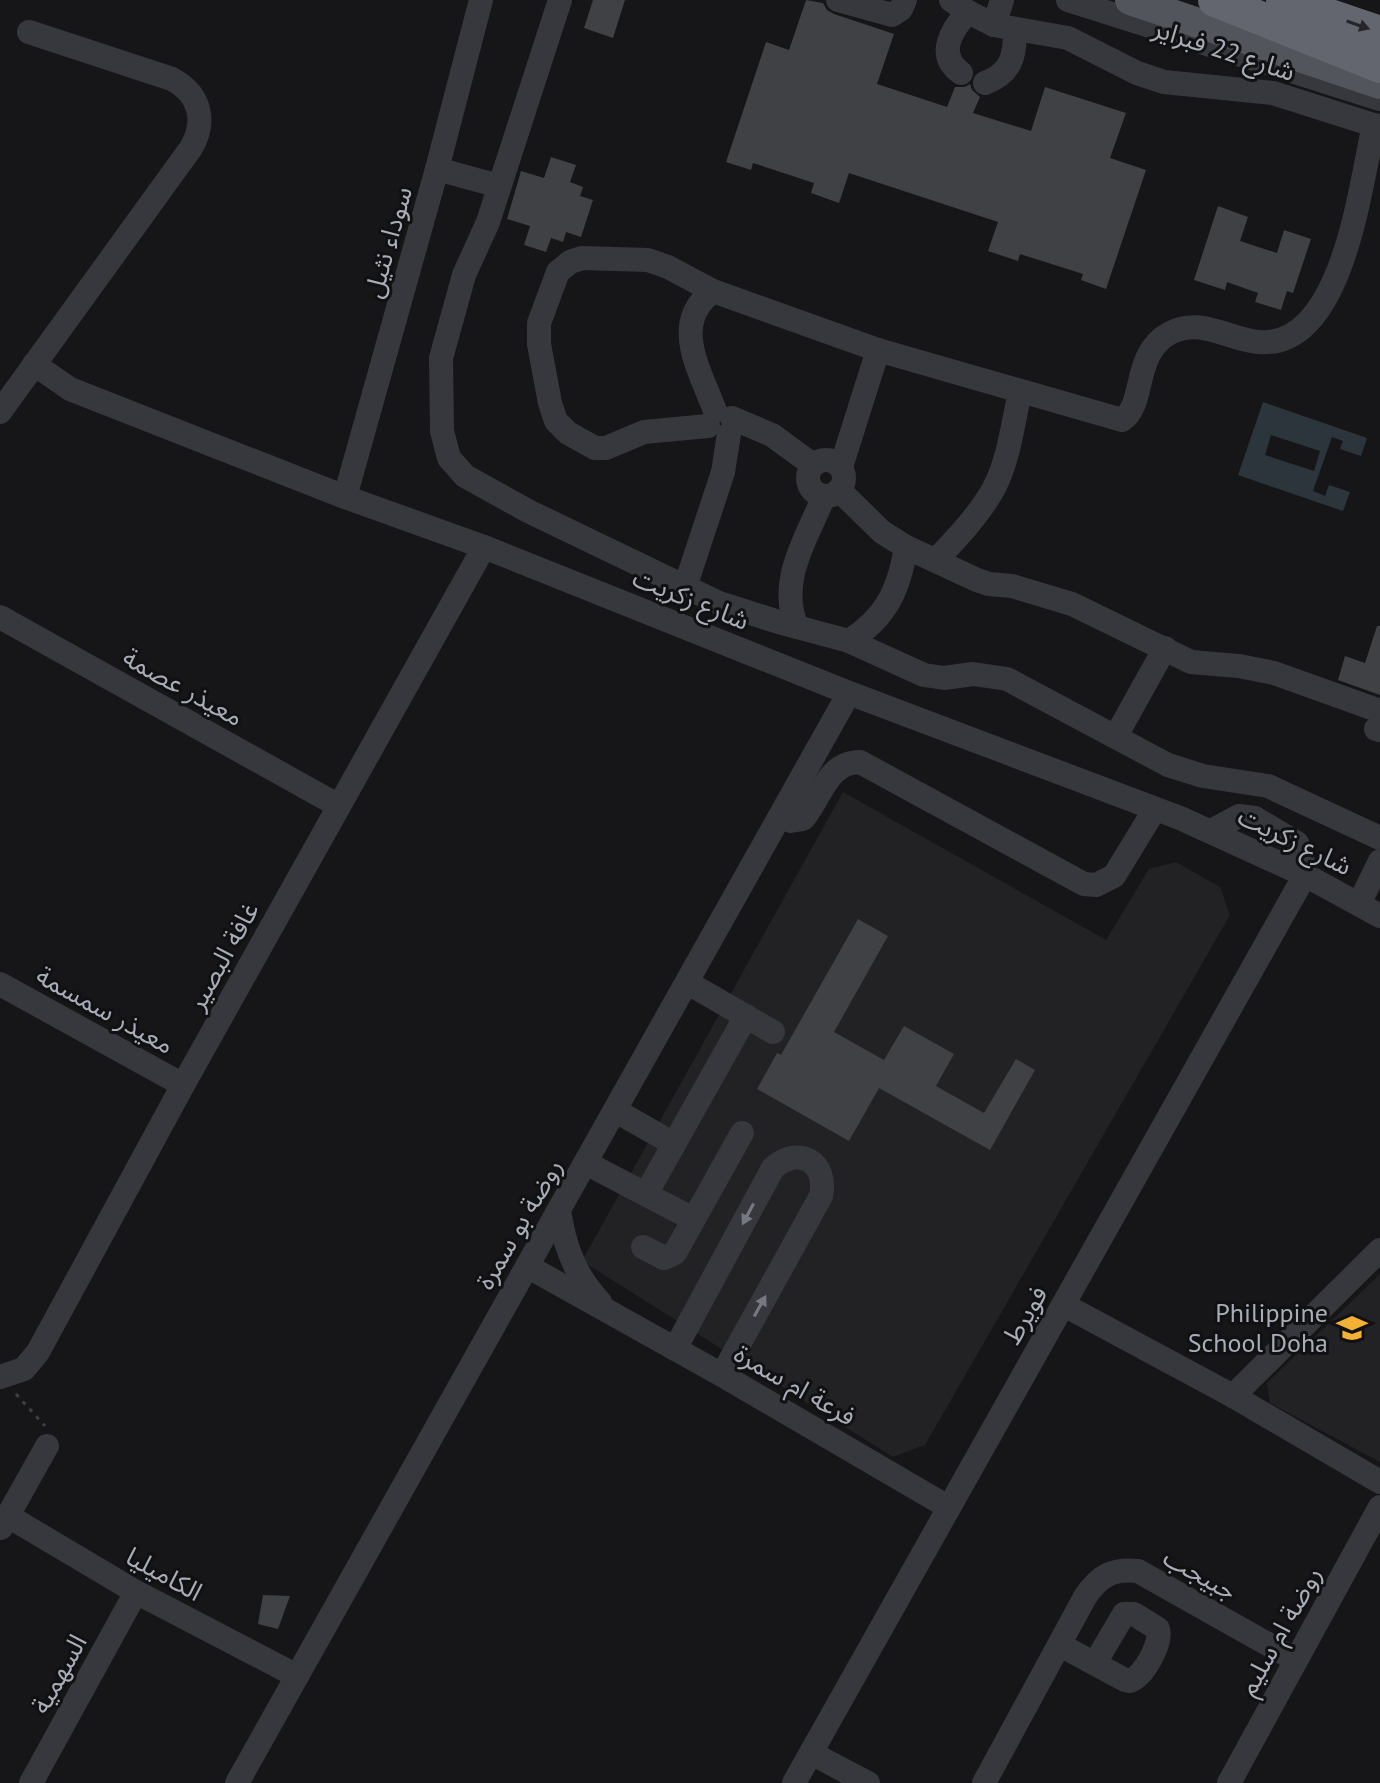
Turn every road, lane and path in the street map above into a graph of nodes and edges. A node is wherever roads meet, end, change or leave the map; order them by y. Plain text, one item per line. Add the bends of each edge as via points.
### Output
1 (481, 0) edge
2 (560, 0) edge
3 (838, 0) edge
4 (905, 0) edge
5 (1002, 0) edge
6 (1068, 0) edge
7 (1130, 0) edge
8 (1215, 0) edge
9 (1283, 0) edge
10 (984, 15) edge
11 (29, 32) dead end
12 (1380, 33) edge
13 (1380, 66) edge
14 (961, 73) dead end
15 (985, 83) dead end
16 (1380, 84) edge
17 (1380, 99) edge
18 (1377, 126) edge
19 (437, 169) junction
20 (499, 186) junction
21 (713, 291) junction
22 (878, 350) junction
23 (34, 364) junction
24 (1020, 392) junction
25 (0, 412) edge
26 (721, 422) junction
27 (835, 484) junction
28 (345, 497) junction
29 (484, 547) junction
30 (906, 547) junction
31 (936, 560) junction
32 (685, 587) junction
33 (0, 617) edge
34 (797, 627) junction
35 (849, 641) junction
36 (1165, 648) junction
37 (849, 693) junction
38 (1379, 723) edge
39 (1116, 736) junction
40 (339, 806) junction
41 (1155, 809) junction
42 (781, 816) junction
43 (1380, 838) edge
44 (1380, 861) edge
45 (1305, 875) junction
46 (1369, 910) edge
47 (688, 983) junction
48 (0, 984) edge
49 (746, 1016) junction
50 (773, 1032) dead end
51 (183, 1085) junction
52 (616, 1111) junction
53 (742, 1133) dead end
54 (674, 1144) junction
55 (586, 1163) junction
56 (646, 1194) junction
57 (559, 1210) junction
58 (693, 1219) junction
59 (643, 1247) dead end
60 (1380, 1250) edge
61 (527, 1266) junction
62 (1064, 1305) junction
63 (613, 1315) junction
64 (675, 1349) junction
65 (722, 1375) junction
66 (5, 1376) edge
67 (1233, 1396) junction
68 (47, 1446) joint
69 (1380, 1482) edge
70 (948, 1507) junction
71 (1380, 1507) edge
72 (4, 1523) edge
73 (136, 1592) junction
74 (1060, 1645) junction
75 (1296, 1660) junction
76 (1095, 1663) dead end
77 (297, 1676) junction
78 (811, 1753) junction
79 (31, 1783) edge
80 (237, 1783) edge
81 (794, 1783) edge
82 (868, 1783) edge
83 (984, 1783) edge
84 (1229, 1783) edge

1 - 19 street, سوداء نثيل
2 - 20 street
3 - 4 street via 892,15
5 - 10 street
6 - 17 street, شارع 22 فبراير
7 - 16 main road, شارع 22 فبراير
8 - 13 highway
9 -> 12 highway
10 - 14 street via 950,34 952,67
10 - 15 street via 1013,61
10 - 18 street via 1068,38 1164,82 1273,93
11 - 23 street via 172,79 190,91 200,119 191,148
18 - 24 street via 1347,248 1323,304 1291,338 1254,342 1204,327 1171,333 1148,354 1130,412 1122,420
19 - 20 street
19 - 28 street, سوداء نثيل
20 - 32 street via 464,275 441,358 442,431 449,458 465,476 528,511
21 - 22 street
21 - 26 street via 695,312 689,340
21 - 26 street via 648,260 582,258 558,272 539,323 539,344 556,421 595,448 644,432
22 - 24 street
22 - 27 street
23 - 25 street
23 - 28 street, شارع زكريت via 70,389
24 - 31 street via 995,486 975,518
26 - 27 street via 772,435 813,465 828,460
26 - 32 street via 723,472
27 - 30 street via 882,532
27 - 34 street via 790,579 790,611
28 - 29 street, شارع زكريت
29 - 37 street, شارع زكريت
29 - 40 street, غافة البصير
30 - 31 street
30 - 35 street via 901,578 888,604
31 - 36 street via 989,584 1072,604
32 - 34 street
33 - 40 street, معيذر عصمة
34 - 35 street
35 - 39 street via 924,675 1007,679
36 - 38 street via 1191,662 1274,673
36 - 39 street
37 - 41 street, شارع زكريت
37 - 42 street, روضة بو سمرة
39 - 43 street via 1168,765 1268,786
40 - 51 street, غافة البصير
41 - 42 street via 1114,876 1090,885 860,762 846,763 832,773 803,819
41 - 45 street, شارع زكريت
42 - 47 street, روضة بو سمرة
44 - 46 street
45 - 46 street, شارع زكريت
45 - 62 street, فويرط
47 - 49 street
47 - 52 street, روضة بو سمرة
48 - 51 street, معيذر سمسمة
49 - 50 street
49 - 54 street
51 - 66 street, غافة البصير via 38,1352 24,1369
52 - 54 street
52 - 55 street, روضة بو سمرة
53 - 58 street
54 - 56 street
55 - 56 street
55 - 57 street, روضة بو سمرة
56 - 58 street
57 - 61 street, روضة بو سمرة
57 - 63 street, فرعة ام سمرة via 575,1267
58 - 59 street via 672,1256 664,1258
60 - 67 street
61 - 63 street, فرعة ام سمرة
61 - 77 street, روضة بو سمرة
62 - 67 street
62 - 70 street, فويرط
63 - 64 street, فرعة ام سمرة
64 - 65 street, فرعة ام سمرة
65 -> 64 street via 821,1196 821,1173 815,1164 793,1157 773,1168
65 - 70 street, فرعة ام سمرة
66 - 68 path via 18,1399 41,1420
67 - 69 street
68 - 72 street, الكاميليا
70 - 78 street, فويرط
71 - 75 street, روضة ام سليم
72 - 73 street, الكاميليا
73 - 77 street, الكاميليا
73 - 79 street, السهمية
74 - 75 street, جبيجب via 1094,1584 1123,1569 1138,1571
74 - 76 street
74 - 83 street
75 - 84 street, روضة ام سليم
77 - 80 street, روضة بو سمرة
78 - 81 street, فويرط
78 - 82 street

